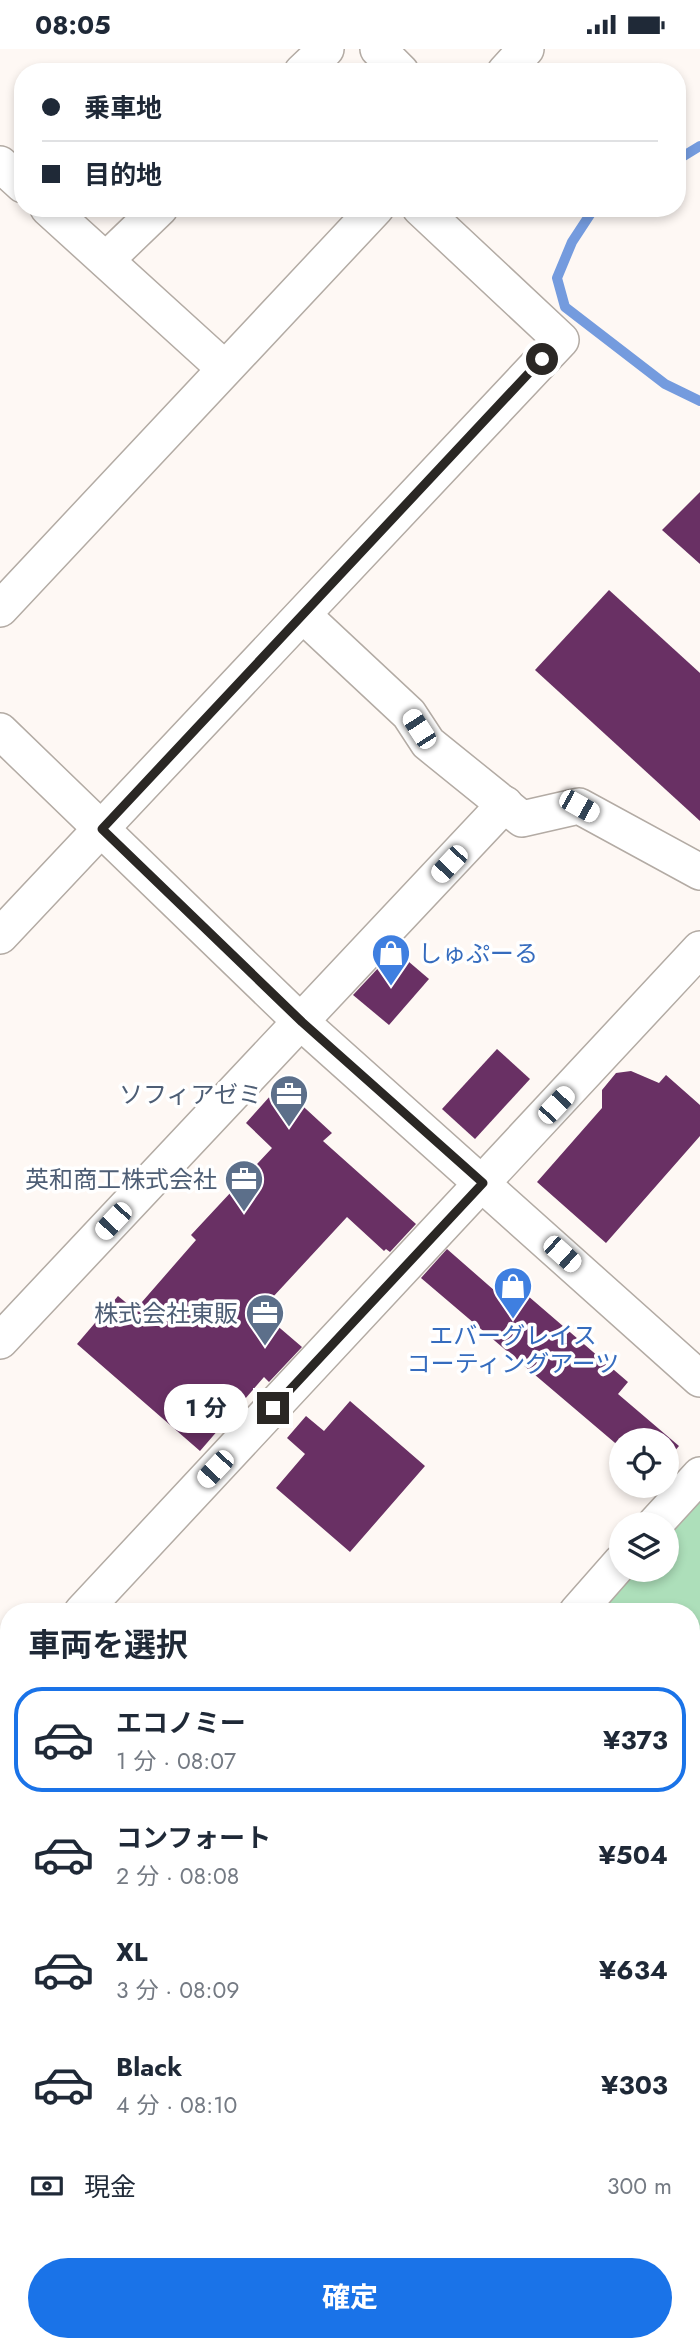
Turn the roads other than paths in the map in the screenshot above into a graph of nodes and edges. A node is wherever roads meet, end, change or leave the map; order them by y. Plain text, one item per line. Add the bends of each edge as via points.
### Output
1 (326, 49) edge
2 (378, 49) edge
3 (526, 49) edge
4 (311, 63) edge
5 (392, 63) edge
6 (513, 63) edge
7 (58, 217) edge
8 (151, 217) edge
9 (367, 217) edge
10 (430, 217) edge
11 (106, 260) junction
12 (224, 368) junction
13 (0, 608) edge
14 (303, 615) junction
15 (0, 731) edge
16 (505, 804) junction
17 (102, 829) junction
18 (700, 872) edge
19 (0, 936) edge
20 (700, 949) edge
21 (302, 1022) junction
22 (483, 1183) junction
23 (0, 1341) edge
24 (700, 1379) edge
25 (700, 1475) edge
26 (666, 1512) edge
27 (609, 1576) edge
28 (90, 1603) edge
29 (585, 1603) edge

1 - 4 street
2 - 5 street
3 - 6 street
7 - 11 street
8 - 11 street
9 - 12 street
10 - 14 street via 561,340
11 - 12 street
12 - 13 street
14 - 16 street via 409,714 428,743
14 - 17 street
15 - 17 street
16 - 18 street via 522,819 579,806
16 - 21 street
17 - 19 street
17 - 21 street
20 - 22 street
21 - 22 street
21 - 23 street
22 - 24 street
22 - 28 street
25 - 26 street
27 - 29 street

